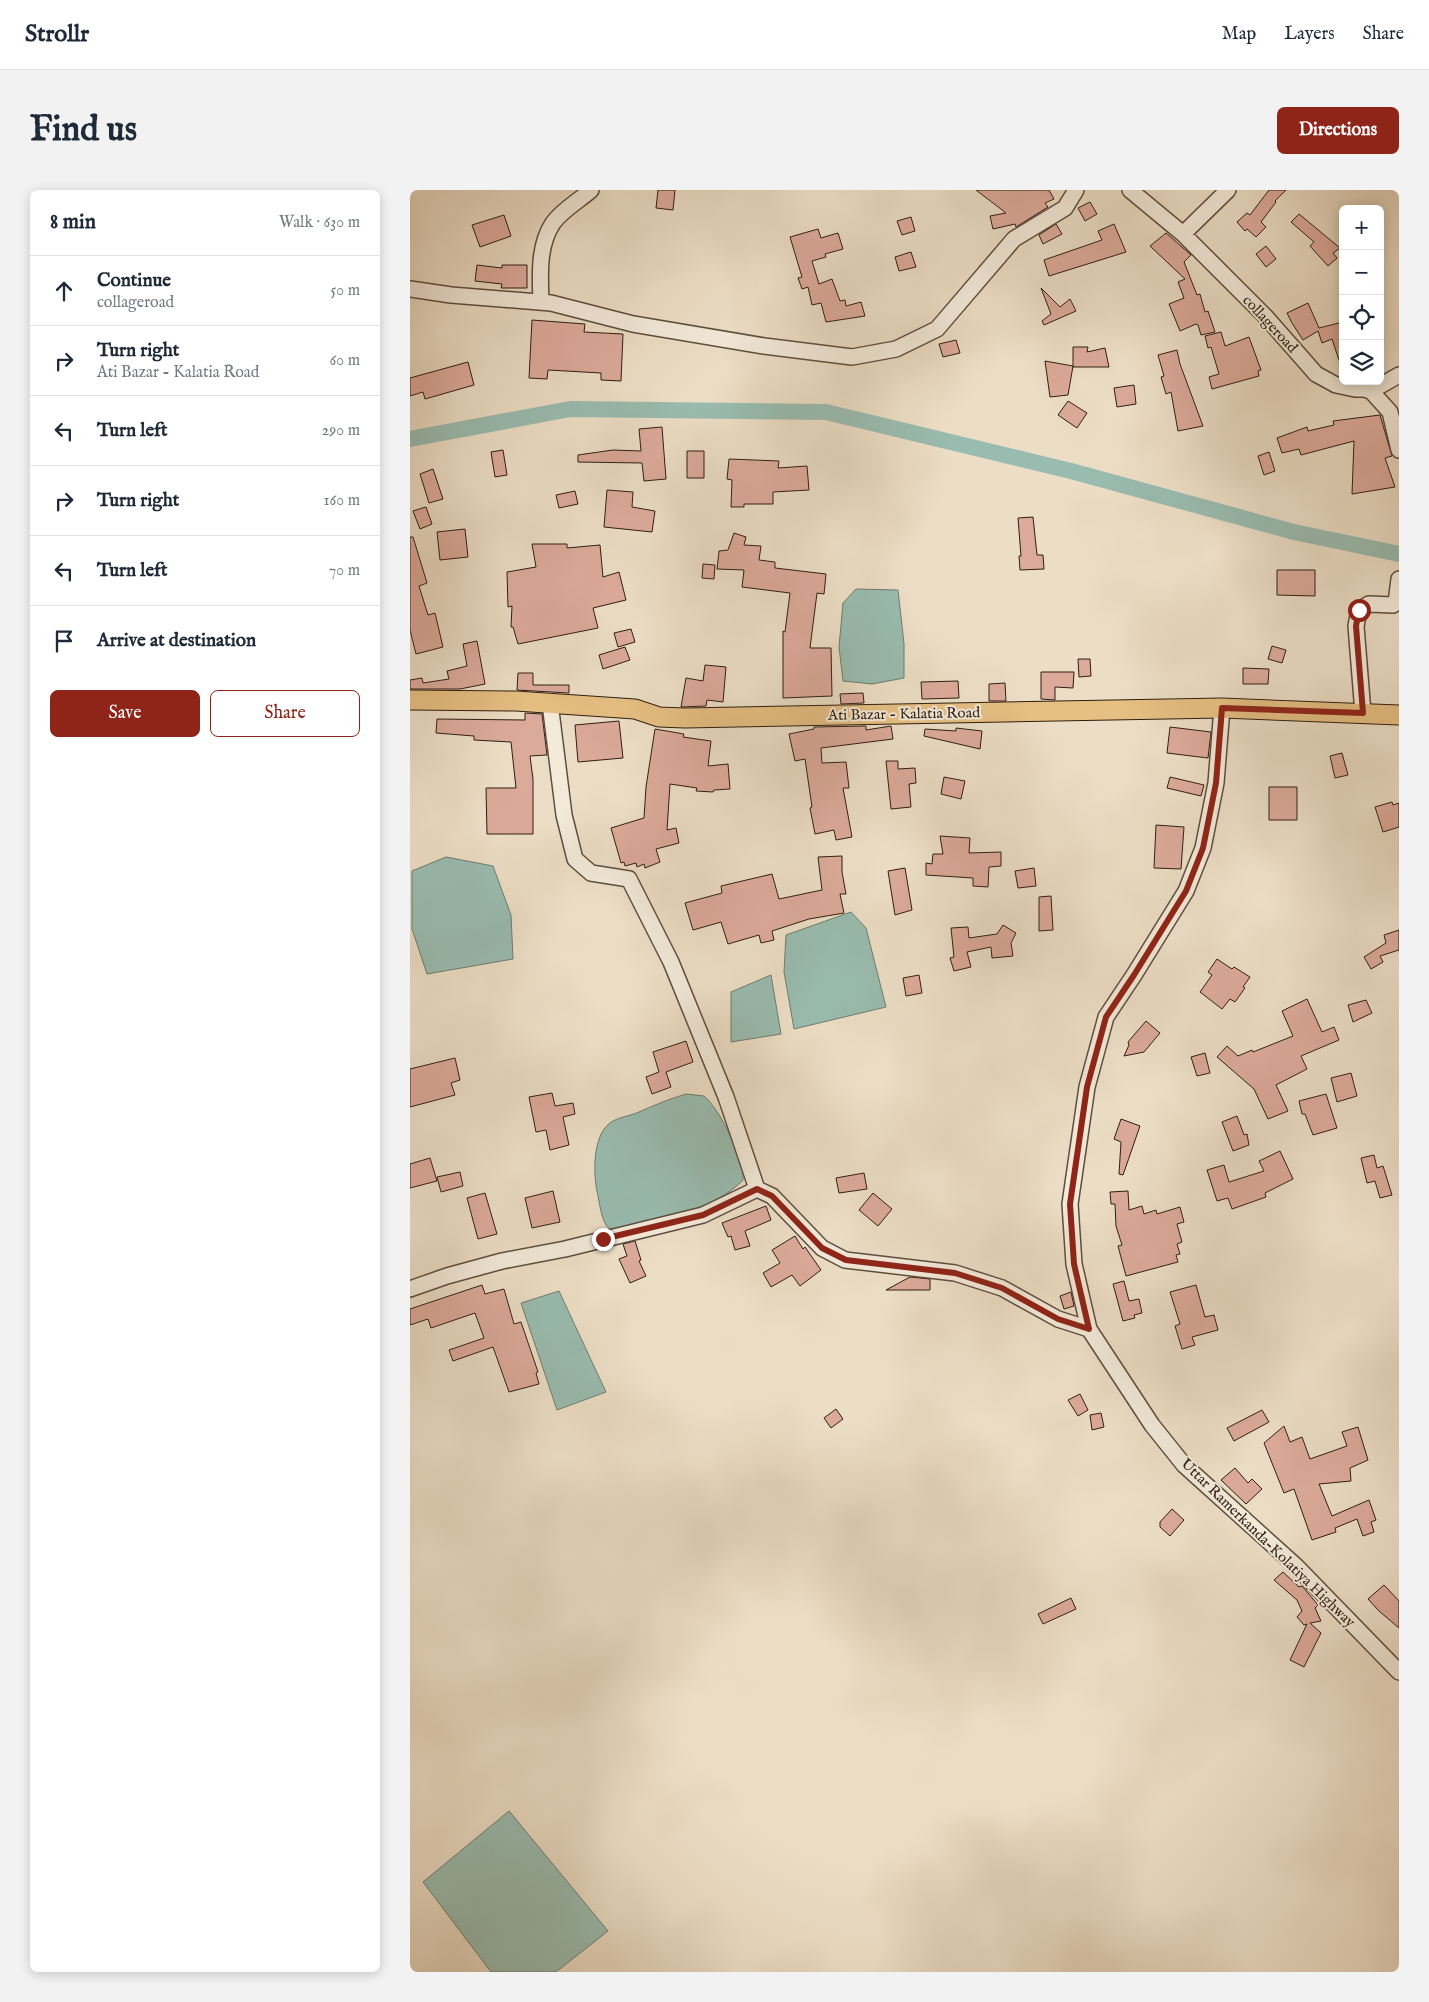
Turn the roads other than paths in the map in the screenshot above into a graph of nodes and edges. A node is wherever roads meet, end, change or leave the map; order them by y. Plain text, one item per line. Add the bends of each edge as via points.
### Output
1 (591, 190) edge
2 (1076, 190) edge
3 (1130, 190) edge
4 (1228, 190) edge
5 (1182, 234) junction
6 (410, 289) edge
7 (541, 302) junction
8 (1399, 375) edge
9 (1371, 391) junction
10 (1399, 450) edge
11 (1399, 578) edge
12 (410, 700) edge
13 (550, 703) junction
14 (1222, 708) junction
15 (1363, 713) junction
16 (1399, 715) edge
17 (757, 1189) junction
18 (410, 1289) edge
19 (1089, 1329) junction
20 (1399, 1672) edge

1 - 7 street via 554,222 544,239
2 - 7 street via 1065,208 1014,239 937,329 896,349 852,357 764,346 633,324
3 - 5 street, collageroad
4 - 5 street
5 - 9 street, collageroad via 1265,316 1316,374 1336,385
6 - 7 street
8 - 9 street
9 - 10 street via 1390,412
11 - 15 street via 1396,603 1369,604 1359,610 1357,616
12 - 13 main road, Ati Bazar - Kalatia Road
13 - 14 main road, Ati Bazar - Kalatia Road via 635,709 659,717 685,718
13 - 17 street via 564,815 575,859 591,873 629,879 671,962 726,1097
14 - 15 main road, Ati Bazar - Kalatia Road
14 - 19 street, Uttar Ramerkanda-Kolatiya Highway via 1216,783 1203,848 1186,891 1106,1017 1087,1087 1070,1204 1074,1264
15 - 16 main road, Ati Bazar - Kalatia Road
17 - 18 street via 703,1215 446,1276
17 - 19 street via 772,1196 822,1248 846,1260 955,1273 1002,1288 1058,1319
19 - 20 street, Uttar Ramerkanda-Kolatiya Highway via 1152,1425 1184,1465 1296,1566

